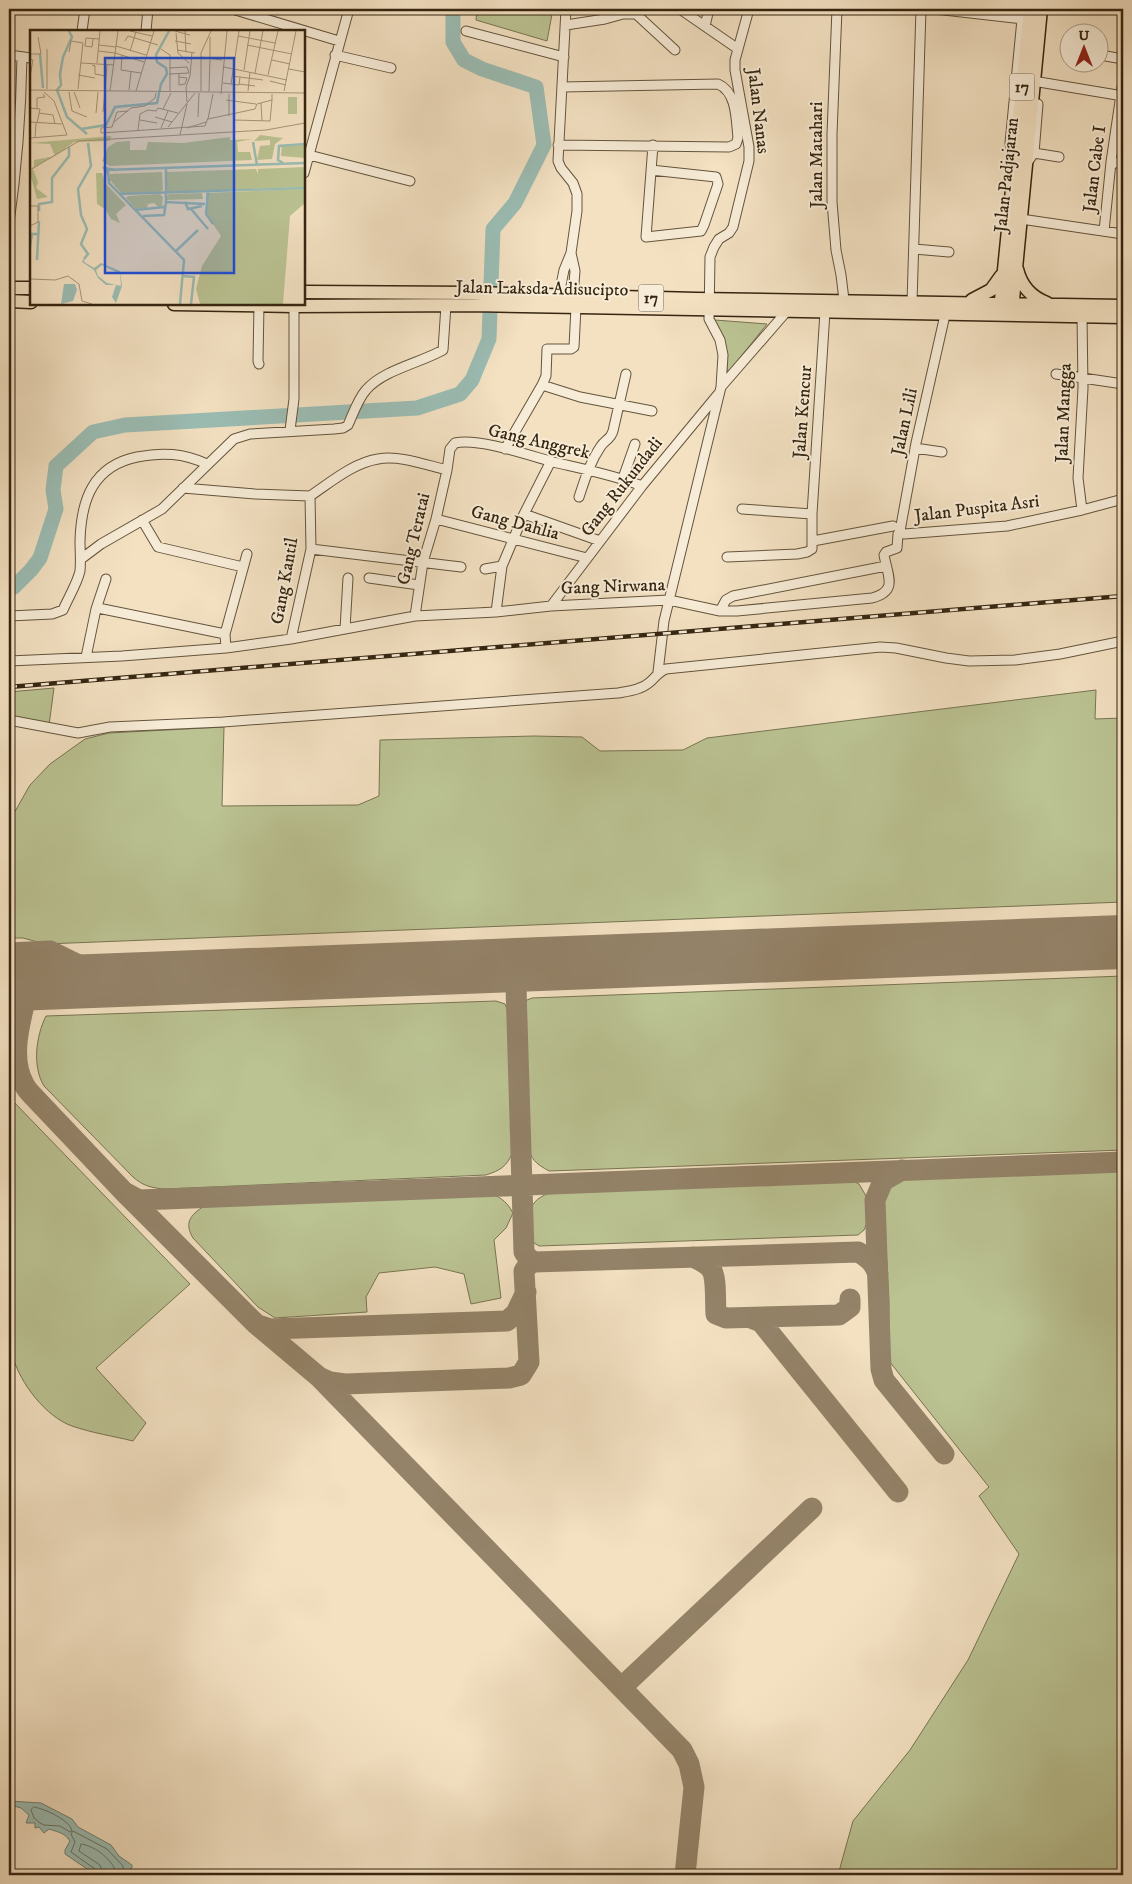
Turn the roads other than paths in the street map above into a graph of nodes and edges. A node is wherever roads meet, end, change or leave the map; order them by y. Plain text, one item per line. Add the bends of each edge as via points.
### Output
1 (85, 9) edge
2 (148, 9) edge
3 (232, 9) edge
4 (348, 9) edge
5 (566, 9) edge
6 (680, 9) edge
7 (709, 9) edge
8 (750, 9) edge
9 (837, 9) edge
10 (921, 9) edge
11 (935, 9) edge
12 (1023, 9) edge
13 (1041, 9) edge
14 (1046, 9) edge
15 (965, 10) edge
16 (1026, 14) edge
17 (566, 25) junction
18 (705, 26) junction
19 (82, 30) edge
20 (146, 30) edge
21 (303, 30) edge
22 (305, 31) edge
23 (466, 31) dead end
24 (340, 41) junction
25 (738, 49) junction
26 (675, 50) dead end
27 (9, 54) edge
28 (335, 55) junction
29 (564, 56) junction
30 (1110, 57) edge
31 (27, 58) edge
32 (1123, 59) edge
33 (391, 68) dead end
34 (1039, 82) junction
35 (1123, 82) edge
36 (562, 87) junction
37 (1122, 95) edge
38 (308, 137) edge
39 (558, 145) junction
40 (653, 145) junction
41 (1034, 152) junction
42 (309, 155) junction
43 (1060, 157) dead end
44 (1111, 162) junction
45 (12, 163) edge
46 (1020, 164) junction
47 (1123, 164) edge
48 (305, 169) edge
49 (650, 170) junction
50 (410, 181) dead end
51 (1018, 182) junction
52 (1021, 219) junction
53 (9, 223) edge
54 (1104, 231) junction
55 (1123, 234) edge
56 (914, 249) junction
57 (949, 252) dead end
58 (571, 253) junction
59 (1016, 267) junction
60 (1003, 270) junction
61 (9, 288) edge
62 (30, 288) edge
63 (305, 292) edge
64 (559, 295) junction
65 (474, 299) junction
66 (516, 300) junction
67 (844, 300) junction
68 (9, 301) edge
69 (574, 301) junction
70 (30, 302) edge
71 (912, 302) junction
72 (967, 302) junction
73 (709, 304) junction
74 (259, 305) joint
75 (446, 305) junction
76 (787, 305) junction
77 (1052, 305) junction
78 (294, 306) junction
79 (1123, 306) edge
80 (1006, 309) junction
81 (826, 312) junction
82 (945, 315) junction
83 (1082, 316) junction
84 (1123, 316) edge
85 (259, 364) dead end
86 (626, 374) dead end
87 (1056, 374) dead end
88 (1083, 378) junction
89 (1123, 384) edge
90 (542, 385) junction
91 (721, 389) junction
92 (621, 404) junction
93 (652, 411) dead end
94 (290, 430) junction
95 (635, 444) dead end
96 (915, 448) junction
97 (505, 449) junction
98 (942, 452) dead end
99 (551, 461) junction
100 (207, 464) junction
101 (447, 470) junction
102 (588, 470) junction
103 (623, 478) junction
104 (642, 486) junction
105 (184, 488) junction
106 (310, 496) junction
107 (579, 497) dead end
108 (1123, 499) edge
109 (742, 509) dead end
110 (1082, 510) junction
111 (524, 514) junction
112 (812, 514) junction
113 (436, 519) junction
114 (142, 520) junction
115 (899, 531) junction
116 (514, 538) junction
117 (600, 541) junction
118 (813, 541) junction
119 (311, 549) junction
120 (247, 554) dead end
121 (727, 557) dead end
122 (587, 558) junction
123 (81, 559) junction
124 (423, 562) junction
125 (502, 566) junction
126 (886, 566) junction
127 (244, 567) junction
128 (461, 567) dead end
129 (485, 568) dead end
130 (348, 578) dead end
131 (369, 578) dead end
132 (106, 579) dead end
133 (419, 585) junction
134 (668, 600) junction
135 (551, 606) junction
136 (98, 608) junction
137 (720, 611) junction
138 (496, 612) junction
139 (9, 616) edge
140 (415, 616) junction
141 (345, 629) junction
142 (225, 634) junction
143 (291, 639) junction
144 (1123, 641) edge
145 (226, 648) junction
146 (86, 657) junction
147 (9, 661) edge
148 (658, 672) junction
149 (9, 720) edge

1 - 19 street
2 - 20 street
3 - 21 street
4 - 24 street
5 - 17 street
6 - 18 street
7 - 18 street
8 - 25 street, Jalan Nanas
9 - 67 street, Jalan Matahari via 832,202
10 - 56 street
11 - 15 street
12 - 16 street
13 - 46 highway, Jalan Padjajaran / 17
14 - 34 street
15 - 16 street
16 - 46 highway, Jalan Padjajaran / 17
17 - 26 street via 636,14
17 - 29 street
18 - 25 street
22 - 24 street
23 - 29 street
24 - 28 street
25 - 73 street, Jalan Nanas via 735,70 749,161 733,227 719,239 710,257
27 - 31 street
28 - 33 street
28 - 38 street
29 - 36 street
30 - 32 street
31 - 45 street
34 - 37 street
34 - 41 street
35 - 37 street, Jalan Cabe I
36 - 39 street
36 - 40 street via 718,84 728,90 733,102 736,144 730,147
37 - 44 street, Jalan Cabe I
38 - 42 street
39 - 40 street
39 - 58 street via 558,161 577,194
40 - 49 street
41 - 43 street
41 - 46 street
42 - 48 street
42 - 50 street
44 - 47 street
44 - 54 street, Jalan Cabe I
45 - 53 street
46 - 51 highway, Jalan Padjajaran / 17
49 - 49 street via 716,177 718,184 701,231 646,237
51 - 52 highway, Jalan Padjajaran / 17
51 - 60 highway, Jalan Padjajaran / 17
52 - 54 street
52 - 59 highway, Jalan Padjajaran / 17
54 - 55 street
56 - 57 street
56 - 71 street
58 - 64 street
58 - 69 street via 575,271
59 - 77 highway via 1026,290 1038,300
59 - 80 highway, Jalan Padjajaran / 17
60 - 72 highway via 991,290
60 - 80 highway, Jalan Padjajaran / 17
61 - 62 highway
63 - 65 highway, Jalan Laksda Adisucipto / 17
64 - 66 highway, Jalan Laksda Adisucipto / 17
64 - 69 highway, Jalan Laksda Adisucipto / 17
65 - 66 highway, Jalan Laksda Adisucipto / 17
65 - 75 highway, Jalan Laksda Adisucipto / 17
66 - 69 highway, Jalan Laksda Adisucipto / 17
67 - 71 highway, Jalan Laksda Adisucipto / 17
67 - 76 highway, Jalan Laksda Adisucipto / 17
68 - 70 highway
69 - 73 highway, Jalan Laksda Adisucipto / 17
69 - 90 street via 574,347 547,349 546,376
71 - 72 highway, Jalan Laksda Adisucipto / 17
72 - 80 highway, Jalan Laksda Adisucipto / 17
73 - 76 highway, Jalan Laksda Adisucipto / 17
73 - 91 street, Jalan Nanas via 709,319 720,340 723,355
74 - 78 highway, Jalan Laksda Adisucipto / 17
74 - 85 street
75 - 78 highway, Jalan Laksda Adisucipto / 17
75 - 94 street via 443,350 375,382 366,390 348,425 343,428
76 - 81 highway, Jalan Laksda Adisucipto / 17
76 - 91 street, Gang Rukundadi
77 - 79 highway, 17
77 - 80 highway, 17
78 - 94 street via 294,399
80 - 82 highway, Jalan Laksda Adisucipto / 17
80 - 83 highway, 17
81 - 82 highway, Jalan Laksda Adisucipto / 17
81 - 112 street, Jalan Kencur
82 - 96 street, Jalan Lili
83 - 84 highway, 17
83 - 88 street, Jalan Mangga
86 - 92 street
87 - 88 street
88 - 89 street
88 - 110 street, Jalan Mangga via 1078,478
90 - 92 street via 580,397
90 - 97 street
91 - 104 street, Gang Rukundadi
91 - 134 street, Jalan Nanas
92 - 93 street
92 - 102 street via 612,436 603,443
94 - 100 street via 250,434 234,440
95 - 103 street
96 - 98 street
96 - 115 street, Jalan Lili
97 - 99 street, Gang Anggrek
97 - 101 street, Gang Anggrek via 455,443 450,449
99 - 102 street, Gang Anggrek
99 - 111 street
100 - 105 street
100 - 123 street via 177,453 154,454 126,459 105,471 97,478 87,501 81,525
101 - 106 street via 379,459 346,472
101 - 113 street, Gang Teratai
102 - 103 street, Gang Anggrek
102 - 107 street
103 - 104 street, Gang Anggrek
104 - 117 street, Gang Rukundadi
105 - 106 street
105 - 114 street via 162,509
106 - 119 street, Gang Kantil
108 - 110 street
109 - 112 street
110 - 115 street, Jalan Puspita Asri via 1007,526
111 - 116 street
111 - 117 street
112 - 118 street, Jalan Kencur
113 - 116 street, Gang Dahlia
113 - 124 street, Gang Teratai
114 - 123 street
114 - 127 street via 158,547
115 - 118 street, Jalan Puspita Asri
115 - 126 street via 897,548 885,553
116 - 122 street, Gang Dahlia
116 - 125 street
117 - 122 street, Gang Rukundadi
118 - 121 street via 812,549 807,552
119 - 124 street
119 - 143 street, Gang Kantil
120 - 127 street
122 - 135 street, Gang Rukundadi
123 - 139 street via 80,572 62,610 52,614
124 - 128 street
124 - 133 street, Gang Teratai
125 - 129 street
125 - 138 street
126 - 137 street via 733,596 726,600
126 - 137 street, Gang Nirwana via 889,583 887,592 881,596 771,609
127 - 142 street
130 - 141 street
131 - 133 street
132 - 136 street
133 - 140 street, Gang Teratai
134 - 135 street, Gang Nirwana
134 - 137 street, Gang Nirwana
134 - 148 street, Jalan Nanas
135 - 138 street, Gang Nirwana
136 - 142 street
136 - 146 street
138 - 140 street, Gang Nirwana
140 - 141 street, Gang Nirwana
141 - 143 street, Gang Nirwana
142 - 145 street
143 - 145 street, Gang Nirwana
144 - 148 street via 1015,660 969,661 880,647
145 - 146 street, Gang Nirwana
146 - 147 street, Gang Nirwana
148 - 149 street via 650,683 631,691 223,722 110,727 78,733

